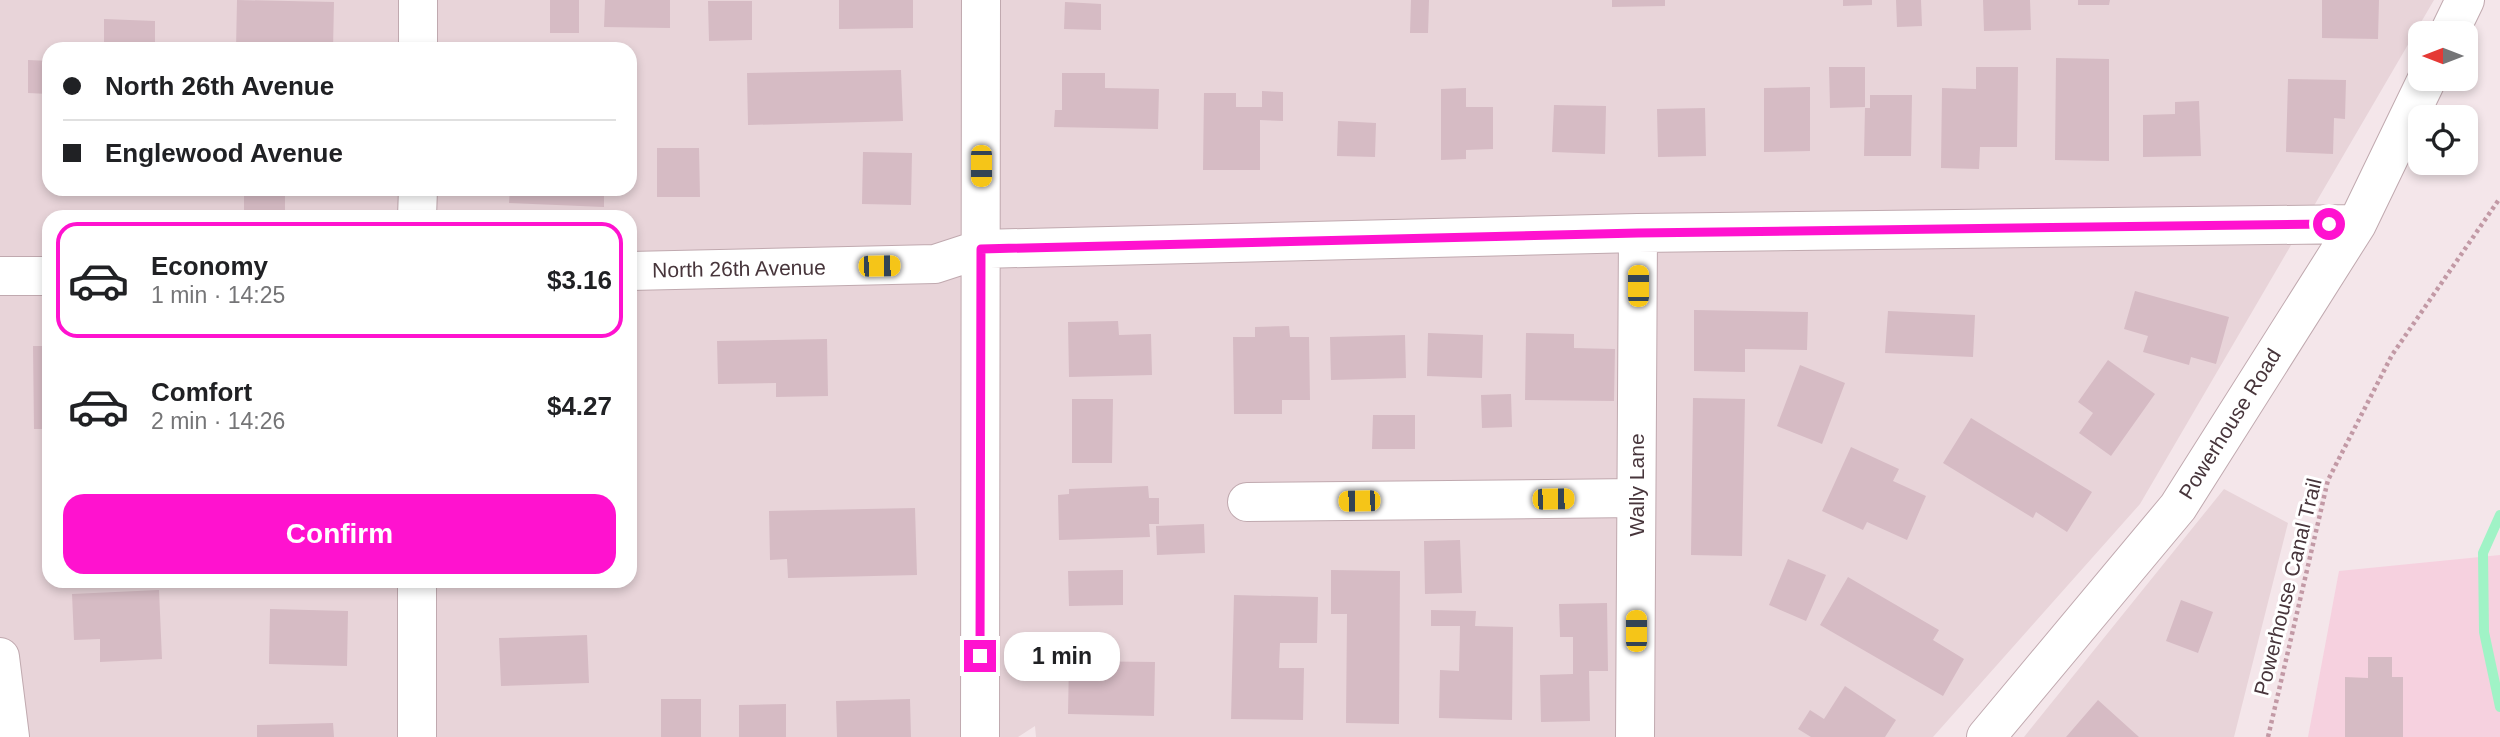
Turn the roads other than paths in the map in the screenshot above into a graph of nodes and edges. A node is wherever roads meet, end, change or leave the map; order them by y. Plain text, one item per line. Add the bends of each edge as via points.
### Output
1 (418, 0) edge
2 (981, 0) edge
3 (2465, 0) edge
4 (2455, 21) edge
5 (418, 42) edge
6 (2421, 91) edge
7 (2357, 224) junction
8 (1638, 233) junction
9 (981, 249) junction
10 (637, 271) edge
11 (0, 276) edge
12 (42, 276) edge
13 (1636, 498) junction
14 (1247, 502) dead end
15 (417, 588) edge
16 (0, 657) edge
17 (0, 666) edge
18 (10, 737) edge
19 (417, 737) edge
20 (980, 737) edge
21 (1635, 737) edge
22 (1986, 737) edge

1 - 5 street
2 - 9 street
3 - 4 street
6 - 7 street, Powerhouse Road
7 - 8 street, North 26th Avenue
7 - 22 street, Powerhouse Road via 2178,507
8 - 9 street, North 26th Avenue
8 - 13 street, Wally Lane
9 - 10 street, North 26th Avenue via 934,264
9 - 20 street
11 - 12 street
13 - 14 street
13 - 21 street, Wally Lane
15 - 19 street
16 - 17 street
17 - 18 street

